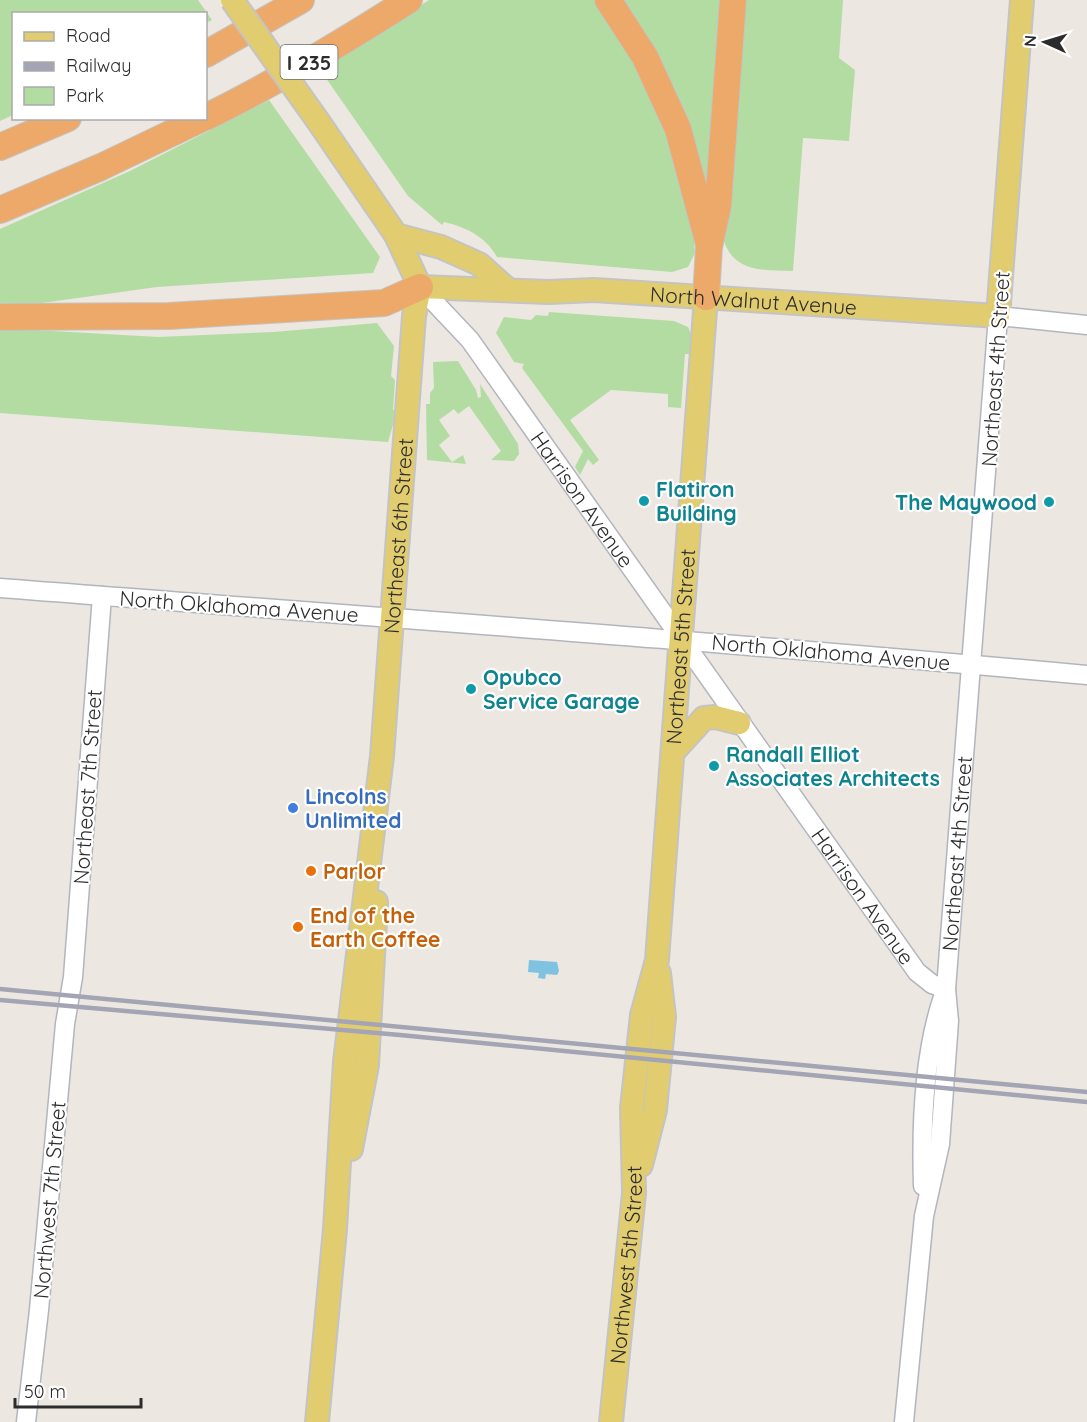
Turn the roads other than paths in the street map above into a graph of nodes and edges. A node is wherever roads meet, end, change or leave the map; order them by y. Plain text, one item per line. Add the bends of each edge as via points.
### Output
1 (232, 0) edge
2 (301, 0) edge
3 (409, 0) edge
4 (608, 0) edge
5 (733, 0) edge
6 (1022, 0) edge
7 (207, 53) edge
8 (207, 116) edge
9 (63, 120) edge
10 (200, 120) edge
11 (28, 135) junction
12 (0, 138) edge
13 (0, 147) edge
14 (0, 210) edge
15 (396, 235) junction
16 (709, 247) junction
17 (420, 287) junction
18 (507, 289) junction
19 (706, 297) junction
20 (998, 316) junction
21 (0, 317) edge
22 (1087, 325) edge
23 (0, 588) edge
24 (102, 596) junction
25 (394, 617) junction
26 (681, 639) junction
27 (972, 664) junction
28 (1087, 675) edge
29 (739, 723) junction
30 (673, 752) junction
31 (657, 960) junction
32 (73, 977) joint
33 (946, 989) junction
34 (632, 1108) joint
35 (634, 1193) junction
36 (26, 1422) edge
37 (317, 1422) edge
38 (611, 1422) edge
39 (904, 1422) edge

1 - 15 main road, Harrison Avenue, bridge
2 - 7 highway, I 235
3 - 8 highway, I 235 via 325,52
4 - 16 highway via 645,57 678,129
5 - 16 highway via 718,206
6 - 20 main road, Northeast 4th Street
9 - 11 highway
10 - 14 highway, I 235
11 - 12 highway
11 - 13 highway
15 - 17 main road, Harrison Avenue
15 - 18 main road via 441,247 479,264
16 - 19 highway
17 - 18 main road, North Walnut Avenue
17 - 21 highway via 384,303 169,316
17 - 25 main road, Northeast 6th Street via 414,316
17 - 26 street, Harrison Avenue via 470,340
18 - 19 main road, North Walnut Avenue
19 - 20 main road, North Walnut Avenue
19 - 26 main road, Northeast 5th Street
20 - 22 street, North Walnut Avenue
20 - 27 street, Northeast 4th Street
23 - 24 street, North Oklahoma Avenue
24 - 25 street, North Oklahoma Avenue
24 - 32 street, Northeast 7th Street
25 - 26 street, North Oklahoma Avenue
25 - 37 main road, Northeast 6th Street via 379,786 374,975 356,1064 335,1229
26 - 27 street, North Oklahoma Avenue
26 - 29 street, Harrison Avenue
26 - 30 main road, Northeast 5th Street
27 - 28 street, North Oklahoma Avenue
27 - 33 street, Northeast 4th Street
29 - 30 main road via 704,718
29 - 33 street, Harrison Avenue via 917,972
30 - 31 main road, Northeast 5th Street
31 - 34 main road, Northeast 5th Street via 642,1015
31 - 35 main road, Northeast 5th Street via 664,1017 655,1110
32 - 36 street, Northwest 7th Street via 65,1024
33 - 39 street, Northeast 4th Street via 950,1022 939,1144 924,1216
34 - 35 main road, Northwest 5th Street
35 - 38 main road, Northwest 5th Street

